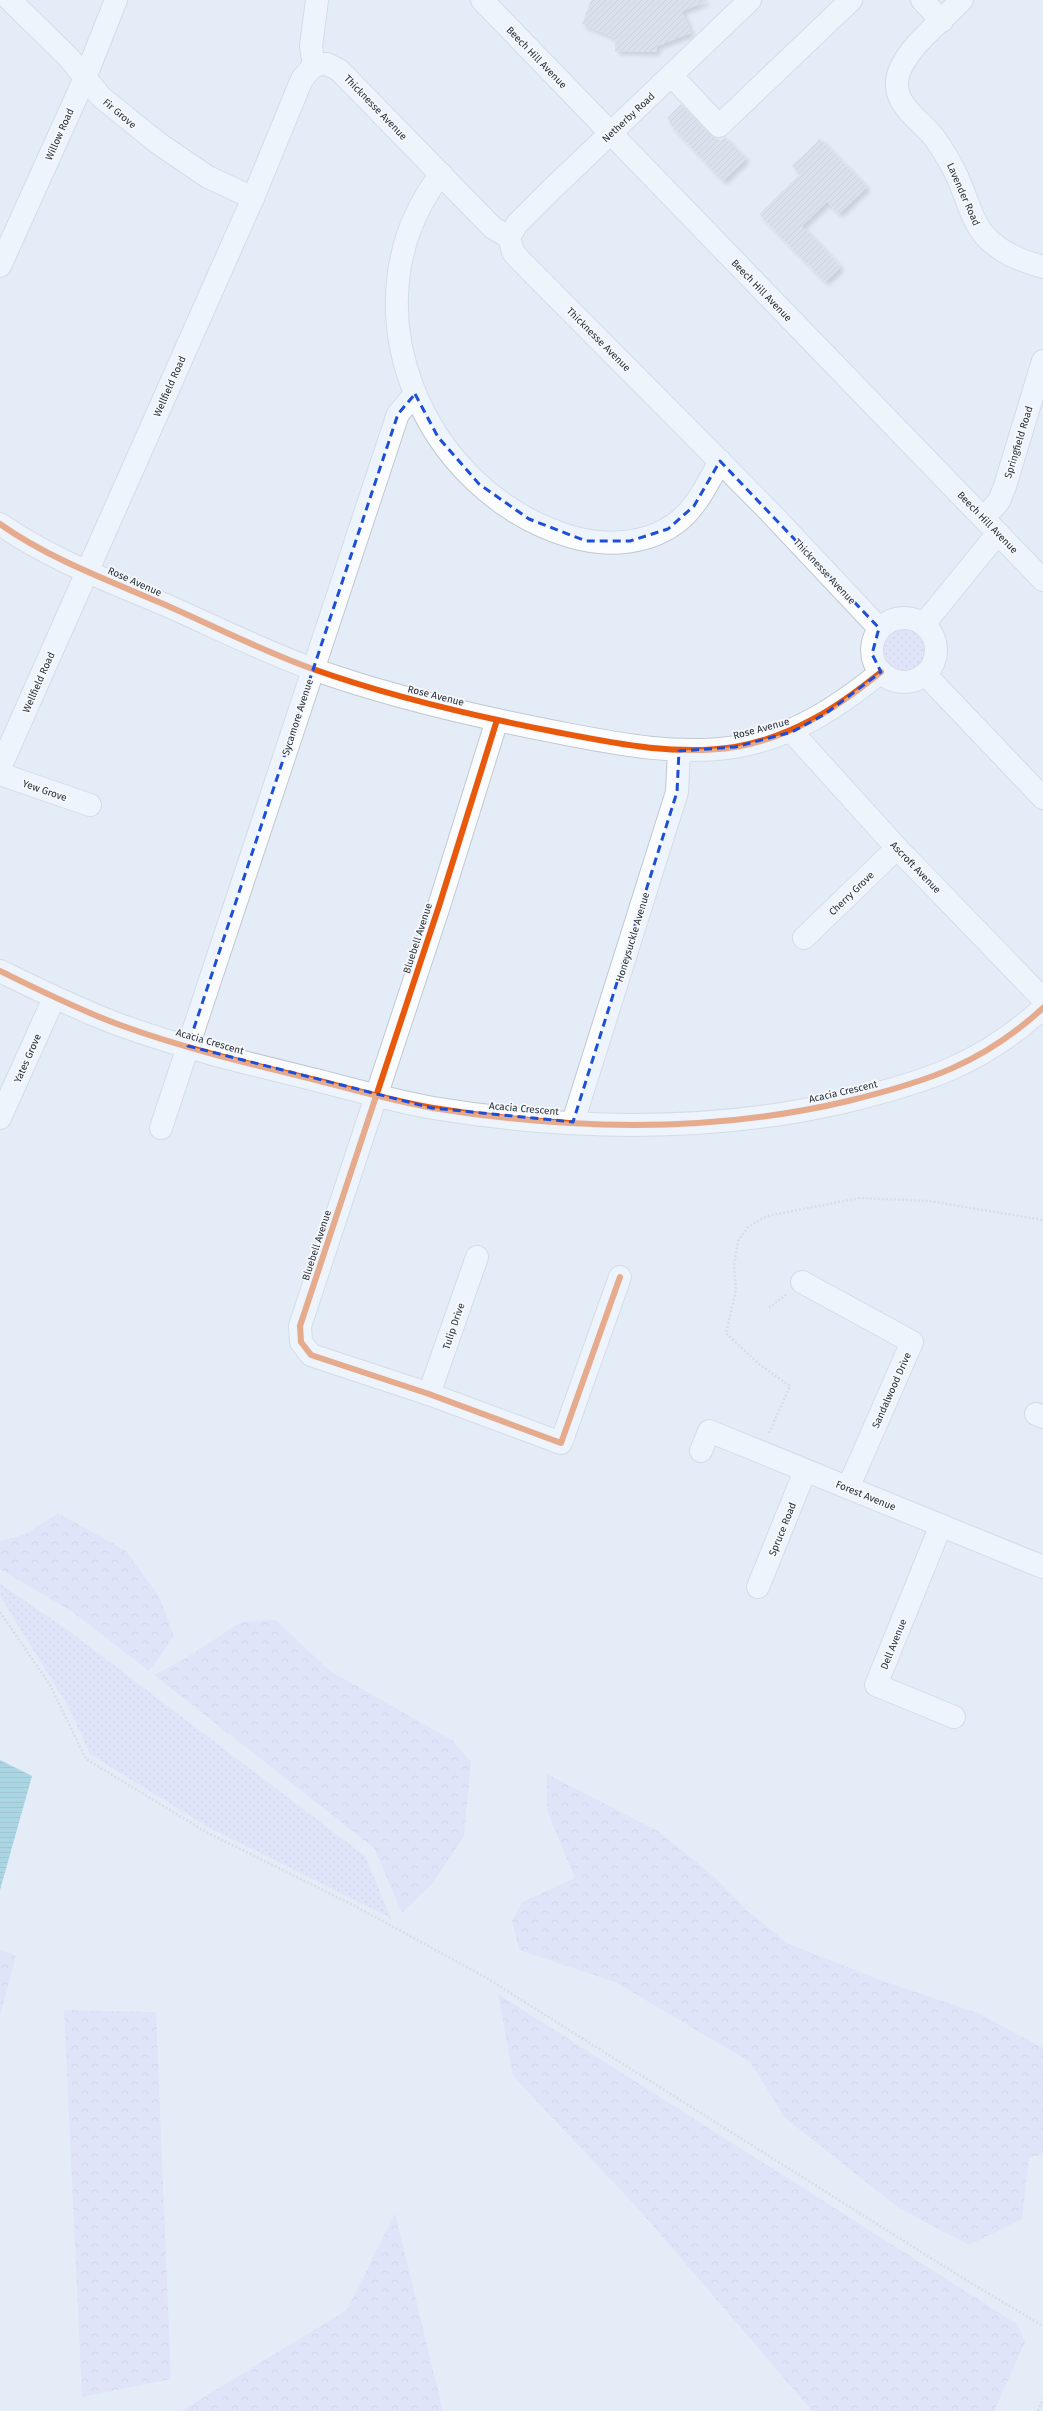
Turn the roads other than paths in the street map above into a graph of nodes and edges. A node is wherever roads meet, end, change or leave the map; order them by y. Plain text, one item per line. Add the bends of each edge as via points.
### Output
1 (10, 0) edge
2 (116, 0) edge
3 (317, 0) edge
4 (482, 0) edge
5 (750, 0) edge
6 (851, 0) edge
7 (922, 0) edge
8 (962, 0) edge
9 (942, 21) junction
10 (314, 65) junction
11 (672, 76) junction
12 (85, 78) junction
13 (611, 134) junction
14 (441, 174) junction
15 (253, 198) junction
16 (509, 237) junction
17 (4, 243) edge
18 (0, 266) edge
19 (1043, 267) edge
20 (1043, 361) edge
21 (415, 394) junction
22 (720, 461) junction
23 (0, 524) edge
24 (991, 526) junction
25 (87, 571) junction
26 (1043, 580) edge
27 (924, 624) junction
28 (879, 628) junction
29 (312, 669) junction
30 (881, 672) junction
31 (925, 674) junction
32 (496, 720) junction
33 (792, 732) junction
34 (679, 751) junction
35 (0, 768) edge
36 (0, 774) edge
37 (1043, 798) edge
38 (90, 805) dead end
39 (898, 848) junction
40 (804, 938) dead end
41 (0, 971) edge
42 (54, 998) junction
43 (1043, 999) edge
44 (1043, 1008) edge
45 (188, 1046) junction
46 (375, 1095) junction
47 (0, 1118) edge
48 (574, 1122) junction
49 (161, 1128) dead end
50 (477, 1258) dead end
51 (620, 1277) dead end
52 (802, 1282) dead end
53 (429, 1394) junction
54 (701, 1450) dead end
55 (805, 1470) junction
56 (848, 1488) junction
57 (941, 1525) junction
58 (1043, 1566) edge
59 (758, 1587) dead end
60 (954, 1717) dead end

1 - 12 street, Fir Grove via 70,58
2 - 12 street, Willow Road
3 - 10 street via 311,46
4 - 13 street, Beech Hill Avenue
5 - 11 street, Netherby Road
6 - 11 street via 719,126
7 - 9 street
8 - 9 street, Lavender Road
9 - 19 street, Lavender Road via 904,60 897,80 898,95 907,109 933,136 947,157 975,221 986,237 1013,257
10 - 14 street, Thicknesse Avenue via 327,64 340,70
10 - 15 street, Wellfield Road via 302,79
11 - 13 street, Netherby Road
12 - 15 street, Fir Grove via 101,96 158,143 208,177
12 - 17 street, Willow Road
13 - 16 street, Netherby Road via 517,224
13 - 24 street, Beech Hill Avenue
14 - 16 street, Thicknesse Avenue via 493,228
14 - 21 street via 421,206 401,262 397,324 401,352
15 - 25 street, Wellfield Road
16 - 22 street, Thicknesse Avenue via 513,252
17 - 18 street, Willow Road
20 - 24 street, Springfield Road
21 - 22 street via 438,437 479,484 502,503 529,519 557,533 586,541 630,541 668,529 694,506
21 - 29 street, Sycamore Avenue via 398,414
22 - 28 street, Thicknesse Avenue
23 - 25 street, Rose Avenue via 18,536
24 - 26 street, Beech Hill Avenue
24 - 27 street
25 - 29 street, Rose Avenue
25 - 35 street, Wellfield Road
27 - 28 street via 910,618 900,618
27 - 31 street via 934,636 936,646 934,661
28 - 30 street via 872,644 872,654
29 - 32 street, Rose Avenue via 400,696
29 - 45 street, Sycamore Avenue
30 - 31 street via 898,681 909,682
30 - 33 street, Rose Avenue via 825,714
31 - 37 street
32 - 34 street, Rose Avenue via 599,741
32 - 46 street, Bluebell Avenue via 439,906
33 - 34 street, Rose Avenue via 735,747
33 - 39 street, Ascroft Avenue
34 - 48 street, Honeysuckle Avenue via 677,792
36 - 38 street, Yew Grove
39 - 40 street, Cherry Grove
39 - 43 street, Ascroft Avenue
41 - 42 street, Acacia Crescent
42 - 45 street, Acacia Crescent via 121,1025
42 - 47 street, Yates Grove
44 - 48 street, Acacia Crescent via 1016,1033 990,1051 957,1068 915,1084 867,1097 788,1113 694,1123 636,1125
45 - 46 street, Acacia Crescent
45 - 49 street, Sycamore Avenue
46 - 48 street, Acacia Crescent via 432,1108 512,1118
46 - 53 street, Bluebell Avenue via 300,1326 301,1342 311,1355
50 - 53 street, Tulip Drive
51 - 53 street, Bluebell Avenue via 561,1443
52 - 56 street, Sandalwood Drive via 912,1342
54 - 55 street, Forest Avenue via 709,1431
55 - 56 street, Forest Avenue
55 - 59 street, Spruce Road
56 - 57 street, Forest Avenue
57 - 58 street, Forest Avenue
57 - 60 street, Dell Avenue via 876,1685

